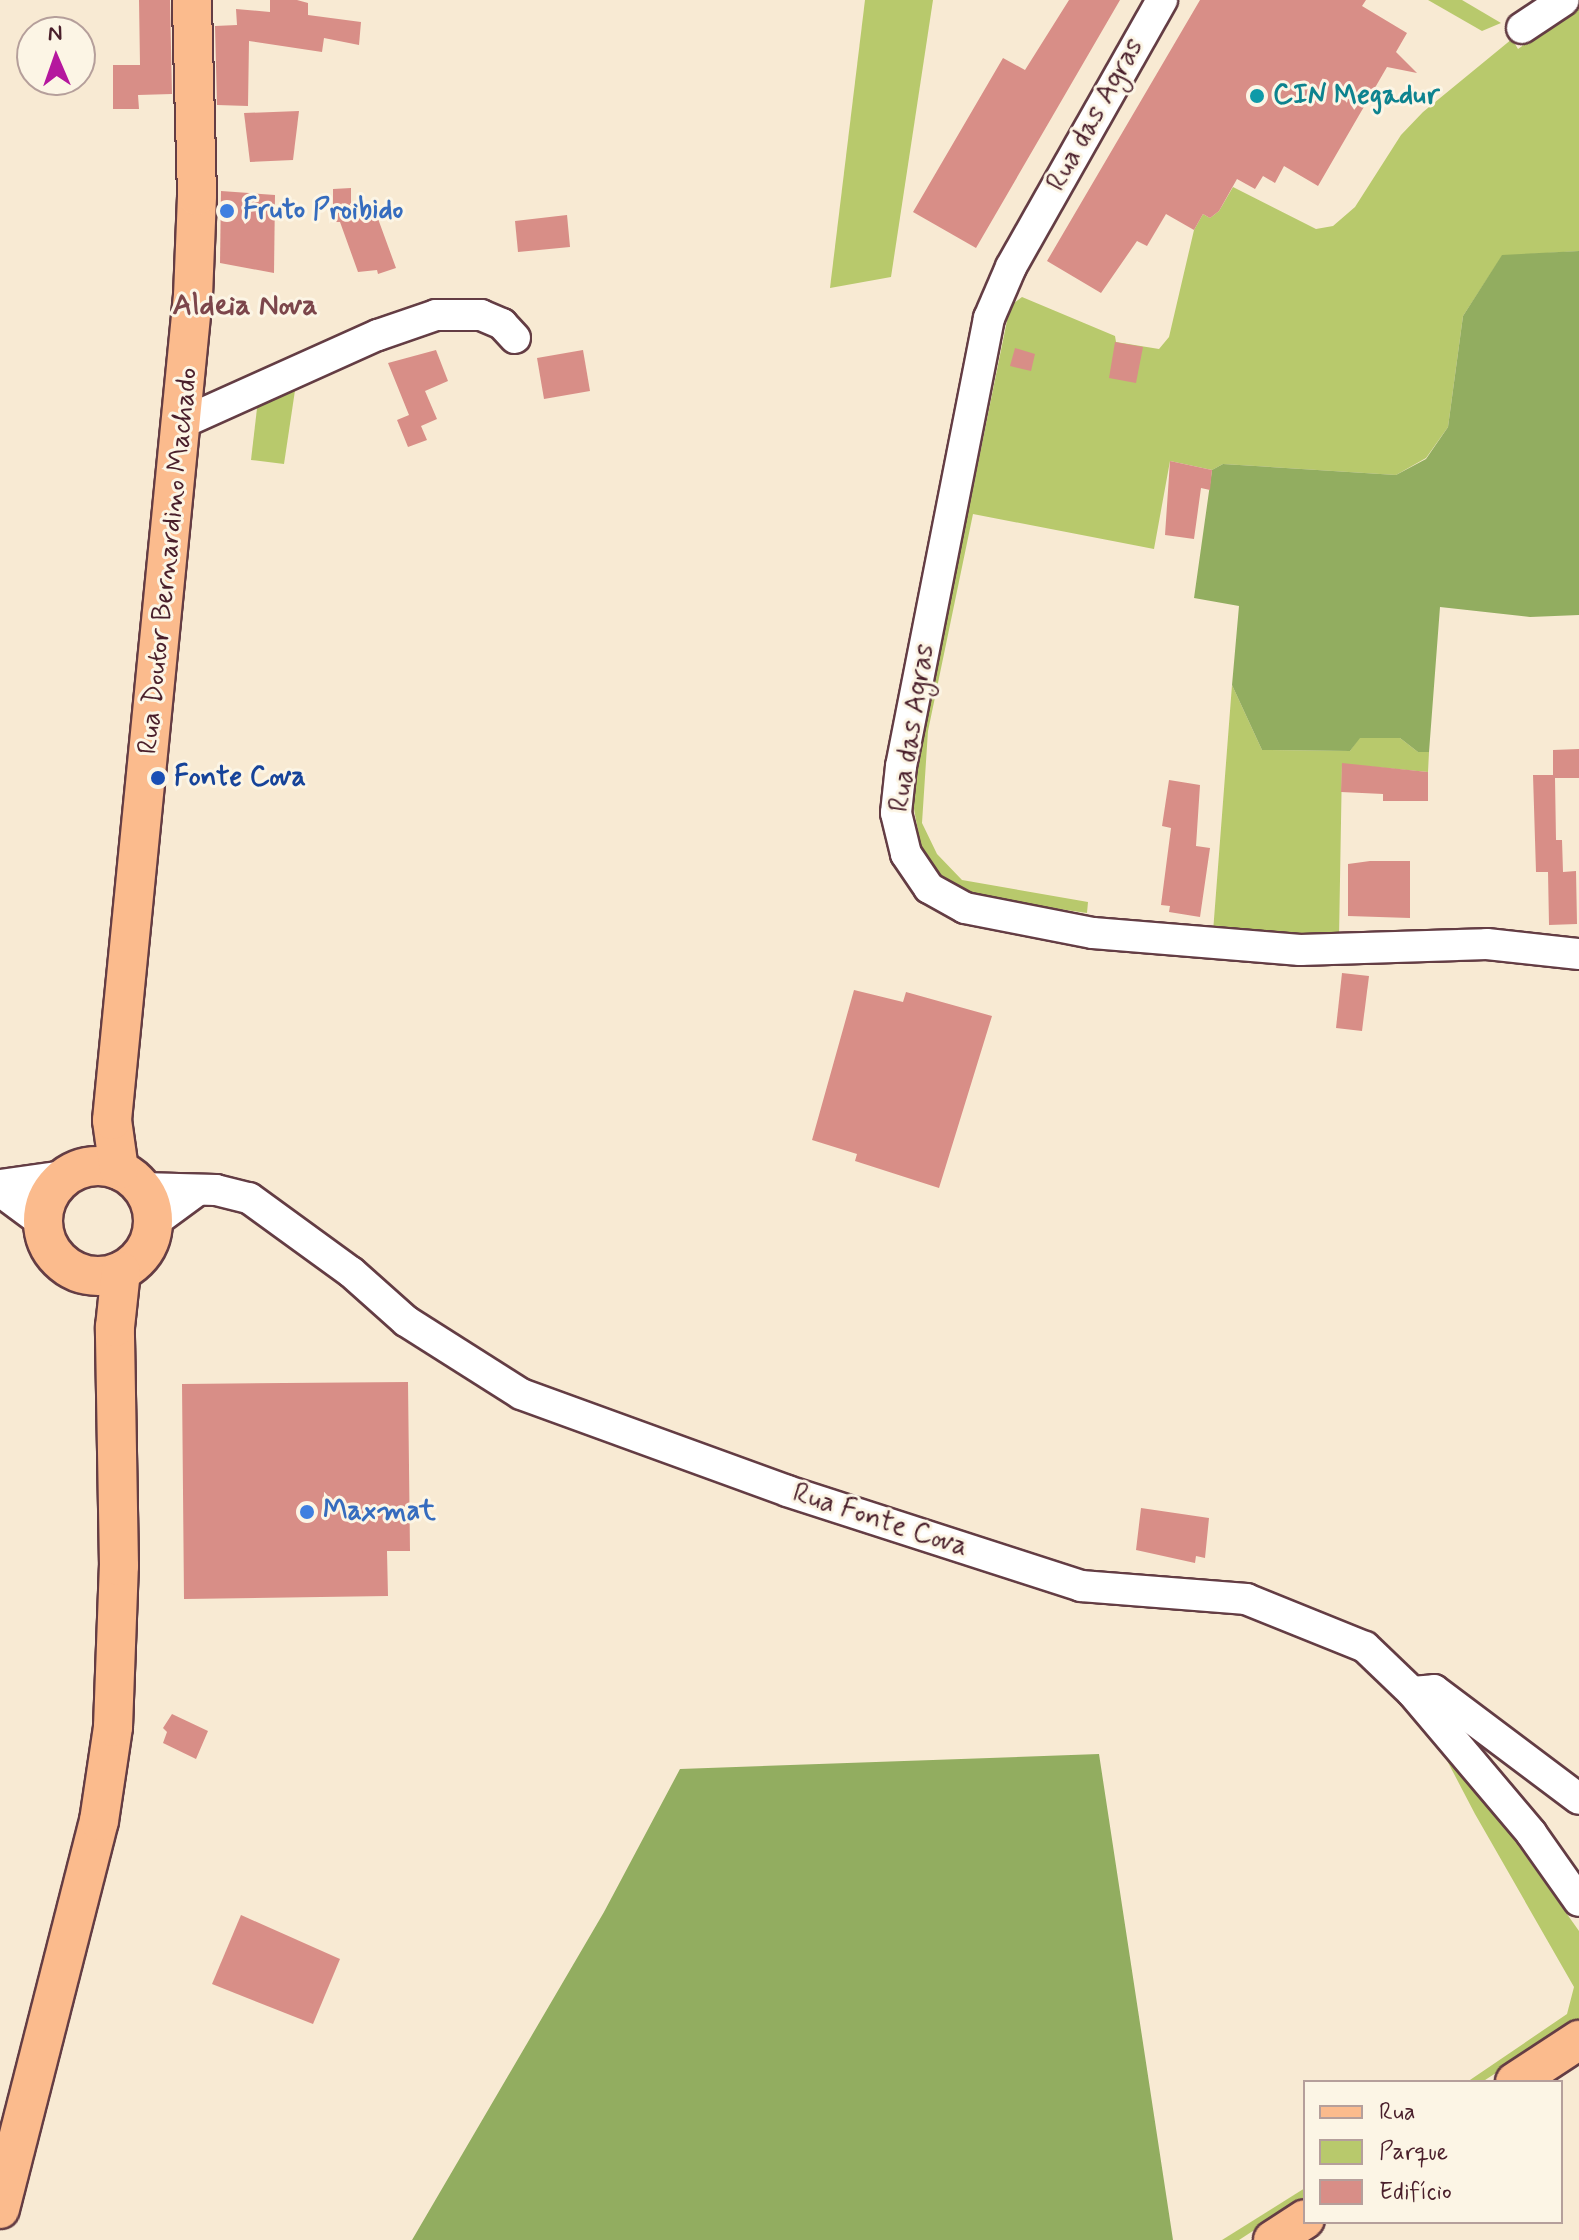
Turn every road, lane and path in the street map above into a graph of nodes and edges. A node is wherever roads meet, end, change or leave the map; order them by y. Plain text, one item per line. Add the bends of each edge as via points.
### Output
1 (192, 0) edge
2 (1162, 0) edge
3 (1564, 0) edge
4 (1522, 28) dead end
5 (515, 338) dead end
6 (184, 422) junction
7 (1579, 954) edge
8 (112, 1120) junction
9 (73, 1172) junction
10 (0, 1185) edge
11 (0, 1191) edge
12 (138, 1194) junction
13 (42, 1222) junction
14 (121, 1271) junction
15 (83, 1275) junction
16 (115, 1327) junction
17 (1412, 1692) junction
18 (1579, 1799) edge
19 (1579, 1901) edge
20 (1579, 2040) edge
21 (1518, 2080) edge
22 (0, 2209) edge
23 (1303, 2220) edge
24 (1273, 2240) edge

1 - 6 main road, Rua Doutor Bernardino Machado via 197,196
2 - 7 street, Rua das Agras via 1011,267 989,318 901,766 896,813 906,854 929,888 965,908 1093,933 1285,949 1487,944
3 - 4 street
5 - 6 street via 502,324 481,315 426,317
6 - 8 main road, Rua Doutor Bernardino Machado
8 - 9 main road, Rua Doutor Bernardino Machado
8 - 12 main road, Rua Doutor Bernardino Machado
9 - 10 street
9 - 12 main road
9 - 13 main road via 53,1189
11 - 13 street
12 - 14 main road via 144,1252
12 - 17 street, Rua Fonte Cova via 216,1190 249,1198 351,1272 406,1321 521,1394 787,1491 1081,1586 1246,1599 1365,1647
13 - 15 main road via 54,1255
14 - 15 main road
14 - 16 main road
15 - 16 main road
16 - 22 main road via 119,1566 113,1727 99,1821
17 - 18 street via 1434,1690
17 - 19 street, Rua Fonte Cova via 1531,1833
20 - 21 main road
23 - 24 main road

